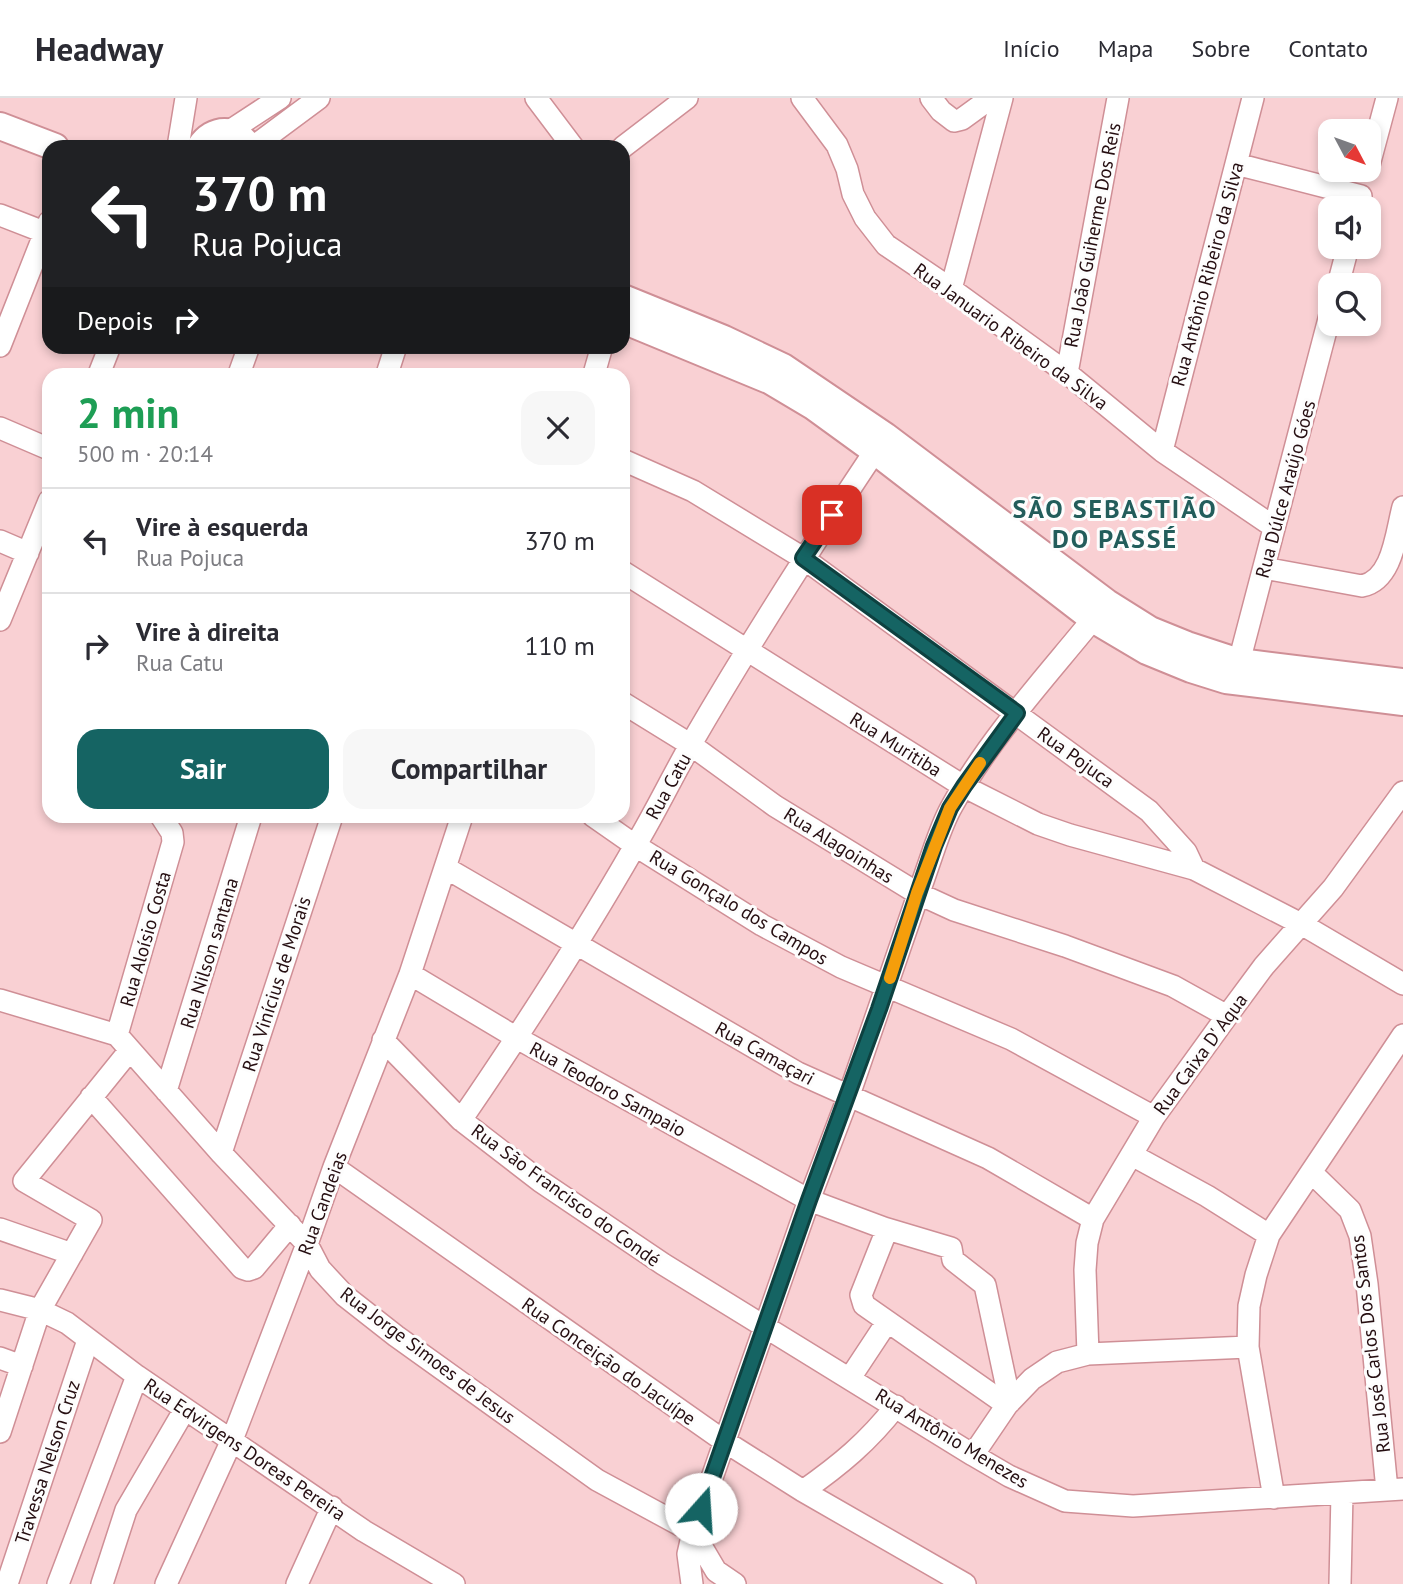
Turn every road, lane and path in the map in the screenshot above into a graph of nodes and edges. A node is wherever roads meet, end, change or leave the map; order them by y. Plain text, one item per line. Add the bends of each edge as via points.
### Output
1 (186, 98) edge
2 (280, 98) edge
3 (319, 98) edge
4 (536, 98) edge
5 (802, 98) edge
6 (931, 98) edge
7 (992, 98) edge
8 (1002, 98) edge
9 (1118, 98) edge
10 (1253, 98) edge
11 (1387, 98) edge
12 (681, 100) edge
13 (1381, 120) edge
14 (0, 126) edge
15 (228, 132) junction
16 (179, 140) edge
17 (206, 140) edge
18 (245, 140) edge
19 (261, 140) edge
20 (568, 140) edge
21 (630, 141) edge
22 (42, 142) edge
23 (1236, 164) junction
24 (1340, 196) edge
25 (0, 215) edge
26 (42, 228) edge
27 (42, 244) edge
28 (951, 289) junction
29 (630, 301) edge
30 (630, 323) edge
31 (1324, 336) edge
32 (0, 346) edge
33 (1067, 373) junction
34 (0, 428) edge
35 (42, 446) edge
36 (875, 451) junction
37 (1162, 451) junction
38 (630, 463) edge
39 (1403, 507) edge
40 (42, 518) edge
41 (1274, 527) junction
42 (0, 541) edge
43 (28, 553) junction
44 (803, 558) junction
45 (1264, 568) junction
46 (630, 576) edge
47 (1093, 618) junction
48 (0, 620) edge
49 (747, 650) junction
50 (1239, 662) junction
51 (1403, 682) edge
52 (1403, 702) edge
53 (630, 707) edge
54 (1017, 713) junction
55 (691, 745) junction
56 (964, 786) junction
57 (1403, 792) edge
58 (166, 823) edge
59 (249, 823) edge
60 (330, 823) edge
61 (460, 823) edge
62 (603, 823) edge
63 (636, 846) junction
64 (446, 869) junction
65 (1194, 869) junction
66 (917, 893) junction
67 (1303, 925) junction
68 (575, 944) junction
69 (410, 974) junction
70 (1403, 984) edge
71 (887, 988) junction
72 (0, 1000) edge
73 (1227, 1016) junction
74 (1403, 1035) edge
75 (517, 1038) junction
76 (383, 1040) junction
77 (124, 1043) junction
78 (166, 1091) junction
79 (849, 1096) junction
80 (91, 1097) junction
81 (1154, 1117) junction
82 (461, 1119) junction
83 (221, 1153) junction
84 (1132, 1155) junction
85 (334, 1167) junction
86 (1312, 1173) junction
87 (809, 1200) junction
88 (1093, 1219) junction
89 (290, 1225) junction
90 (0, 1228) edge
91 (884, 1228) junction
92 (1269, 1235) junction
93 (307, 1244) junction
94 (72, 1254) junction
95 (0, 1300) edge
96 (40, 1310) junction
97 (887, 1322) junction
98 (766, 1327) junction
99 (88, 1340) junction
100 (1248, 1347) junction
101 (1088, 1354) junction
102 (0, 1359) edge
103 (22, 1366) junction
104 (137, 1376) junction
105 (850, 1378) junction
106 (1009, 1404) junction
107 (896, 1406) junction
108 (185, 1409) junction
109 (0, 1432) edge
110 (232, 1440) junction
111 (724, 1441) junction
112 (973, 1455) junction
113 (1395, 1490) edge
114 (803, 1491) junction
115 (1342, 1493) junction
116 (1274, 1498) junction
117 (332, 1507) junction
118 (693, 1532) junction
119 (7, 1584) edge
120 (58, 1584) edge
121 (102, 1584) edge
122 (166, 1584) edge
123 (297, 1584) edge
124 (454, 1584) edge
125 (692, 1584) edge
126 (735, 1584) edge
127 (965, 1584) edge
128 (1340, 1584) edge

1 - 16 street
2 - 15 street
3 - 19 street
4 - 20 street
5 - 28 street, Rua Januario Ribeiro da Silva via 837,145 853,194 886,245
6 - 7 street via 954,121
8 - 28 street
9 - 33 street, Rua João Guiherme Dos Reis
10 - 23 street, Rua Antônio Ribeiro da Silva
11 - 13 street
12 - 21 street
14 - 22 main road
15 - 17 main road via 212,134
15 - 18 main road
23 - 24 street
23 - 37 street, Rua Antônio Ribeiro da Silva
25 - 26 street
27 - 32 street
28 - 33 street, Rua Januario Ribeiro da Silva
29 - 50 main road via 783,367 885,436 1107,603 1150,629
30 - 36 main road via 771,381
31 - 41 street, Rua Dúlce Araújo Góes
33 - 37 street, Rua Januario Ribeiro da Silva
34 - 35 street
36 - 44 street, Rua Catu
36 - 47 main road
37 - 41 street, Rua Januario Ribeiro da Silva
38 - 44 street, Rua Pojuca via 693,492
39 - 45 street via 1386,567 1372,584
40 - 43 street
41 - 45 street, Rua Dúlce Araújo Góes
42 - 43 street
43 - 48 street
44 - 49 street, Rua Catu
44 - 54 street, Rua Pojuca
45 - 50 street, Rua Dúlce Araújo Góes
46 - 49 street, Rua Muritiba
47 - 52 main road via 1147,651 1226,680
47 - 54 street
49 - 55 street, Rua Catu
49 - 56 street, Rua Muritiba
50 - 51 main road
53 - 55 street, Rua Alagoinhas
54 - 56 street
54 - 65 street, Rua Pojuca via 1149,811 1186,852
55 - 63 street, Rua Catu
55 - 66 street, Rua Alagoinhas via 775,806
56 - 65 street, Rua Muritiba via 1038,824
56 - 66 street via 950,808
57 - 67 street, Rua Caixa D' Aqua
58 - 77 street, Rua Aloísio Costa via 173,842
59 - 78 street, Rua Nilson santana
60 - 83 street, Rua Vinícius de Morais
61 - 64 street, Rua Candeias
62 - 63 street, Rua Gonçalo dos Campos
63 - 68 street, Rua Catu
63 - 71 street, Rua Gonçalo dos Campos via 762,925
64 - 68 street, Rua Camaçari
64 - 69 street, Rua Candeias
65 - 67 street, Rua Muritiba
66 - 71 street
66 - 73 street, Rua Alagoinhas via 1173,986
67 - 70 street, Rua Muritiba
67 - 73 street, Rua Caixa D' Aqua via 1264,966
68 - 75 street, Rua Catu
68 - 79 street, Rua Camaçari via 798,1073
69 - 75 street, Rua Teodoro Sampaio
69 - 76 street, Rua Candeias
71 - 79 street
71 - 81 street, Rua Gonçalo dos Campos via 1011,1039
72 - 77 street
73 - 81 street, Rua Caixa D' Aqua
74 - 86 street
75 - 82 street, Rua Catu
75 - 87 street, Rua Teodoro Sampaio
76 - 82 street, Rua São Francisco do Condé
76 - 85 street, Rua Candeias
77 - 78 street, Rua Jorge Simoes de Jesus
77 - 80 street
78 - 83 street, Rua Jorge Simoes de Jesus
79 - 87 street
79 - 88 street, Rua Camaçari via 988,1158
80 - 89 street via 242,1268 254,1268
80 - 94 street via 24,1181 91,1220
81 - 84 street, Rua Caixa D' Aqua
82 - 98 street, Rua São Francisco do Condé via 540,1181
83 - 89 street, Rua Jorge Simoes de Jesus
84 - 88 street, Rua Caixa D' Aqua
84 - 92 street
85 - 93 street, Rua Candeias
85 - 111 street, Rua Conceição do Jacuípe
86 - 92 street
86 - 113 street, Rua José Carlos Dos Santos via 1350,1210 1360,1236
87 - 91 street, Rua Teodoro Sampaio
87 - 98 street
88 - 101 street, Rua Caixa D' Aqua via 1084,1270
89 - 93 street, Rua Jorge Simoes de Jesus
90 - 94 street
91 - 97 street via 861,1300
91 - 106 street via 951,1248 953,1260 985,1285
92 - 100 street via 1248,1306
93 - 110 street, Rua Candeias
93 - 118 street, Rua Jorge Simoes de Jesus via 320,1269 345,1296 396,1336 597,1480
94 - 96 street
95 - 96 street, Rua Edvirgens Doreas Pereira
96 - 99 street, Rua Edvirgens Doreas Pereira
96 - 103 street
97 - 105 street
97 - 106 street
98 - 105 street, Rua Antônio Menezes
98 - 111 street
99 - 104 street, Rua Edvirgens Doreas Pereira
99 - 119 street, Travessa Nelson Cruz
100 - 101 street
100 - 116 street
101 - 106 street via 1057,1362 1032,1379
102 - 103 street
103 - 109 street
104 - 108 street, Rua Edvirgens Doreas Pereira
104 - 120 street
105 - 107 street, Rua Antônio Menezes
106 - 112 street
107 - 112 street, Rua Antônio Menezes
107 - 114 street via 855,1453
108 - 110 street, Rua Edvirgens Doreas Pereira
108 - 121 street via 126,1510
110 - 117 street, Rua Edvirgens Doreas Pereira
110 - 122 street, Rua Candeias
111 - 114 street, Rua Conceição do Jacuípe
111 - 118 street
112 - 116 street, Rua Antônio Menezes via 1065,1501 1133,1506
113 - 115 street, Rua Antônio Menezes
114 - 127 street, Rua Conceição do Jacuípe
115 - 116 street, Rua Antônio Menezes
115 - 128 street
117 - 123 street
117 - 124 street, Rua Edvirgens Doreas Pereira
118 - 125 street via 688,1554
118 - 126 street via 716,1571

